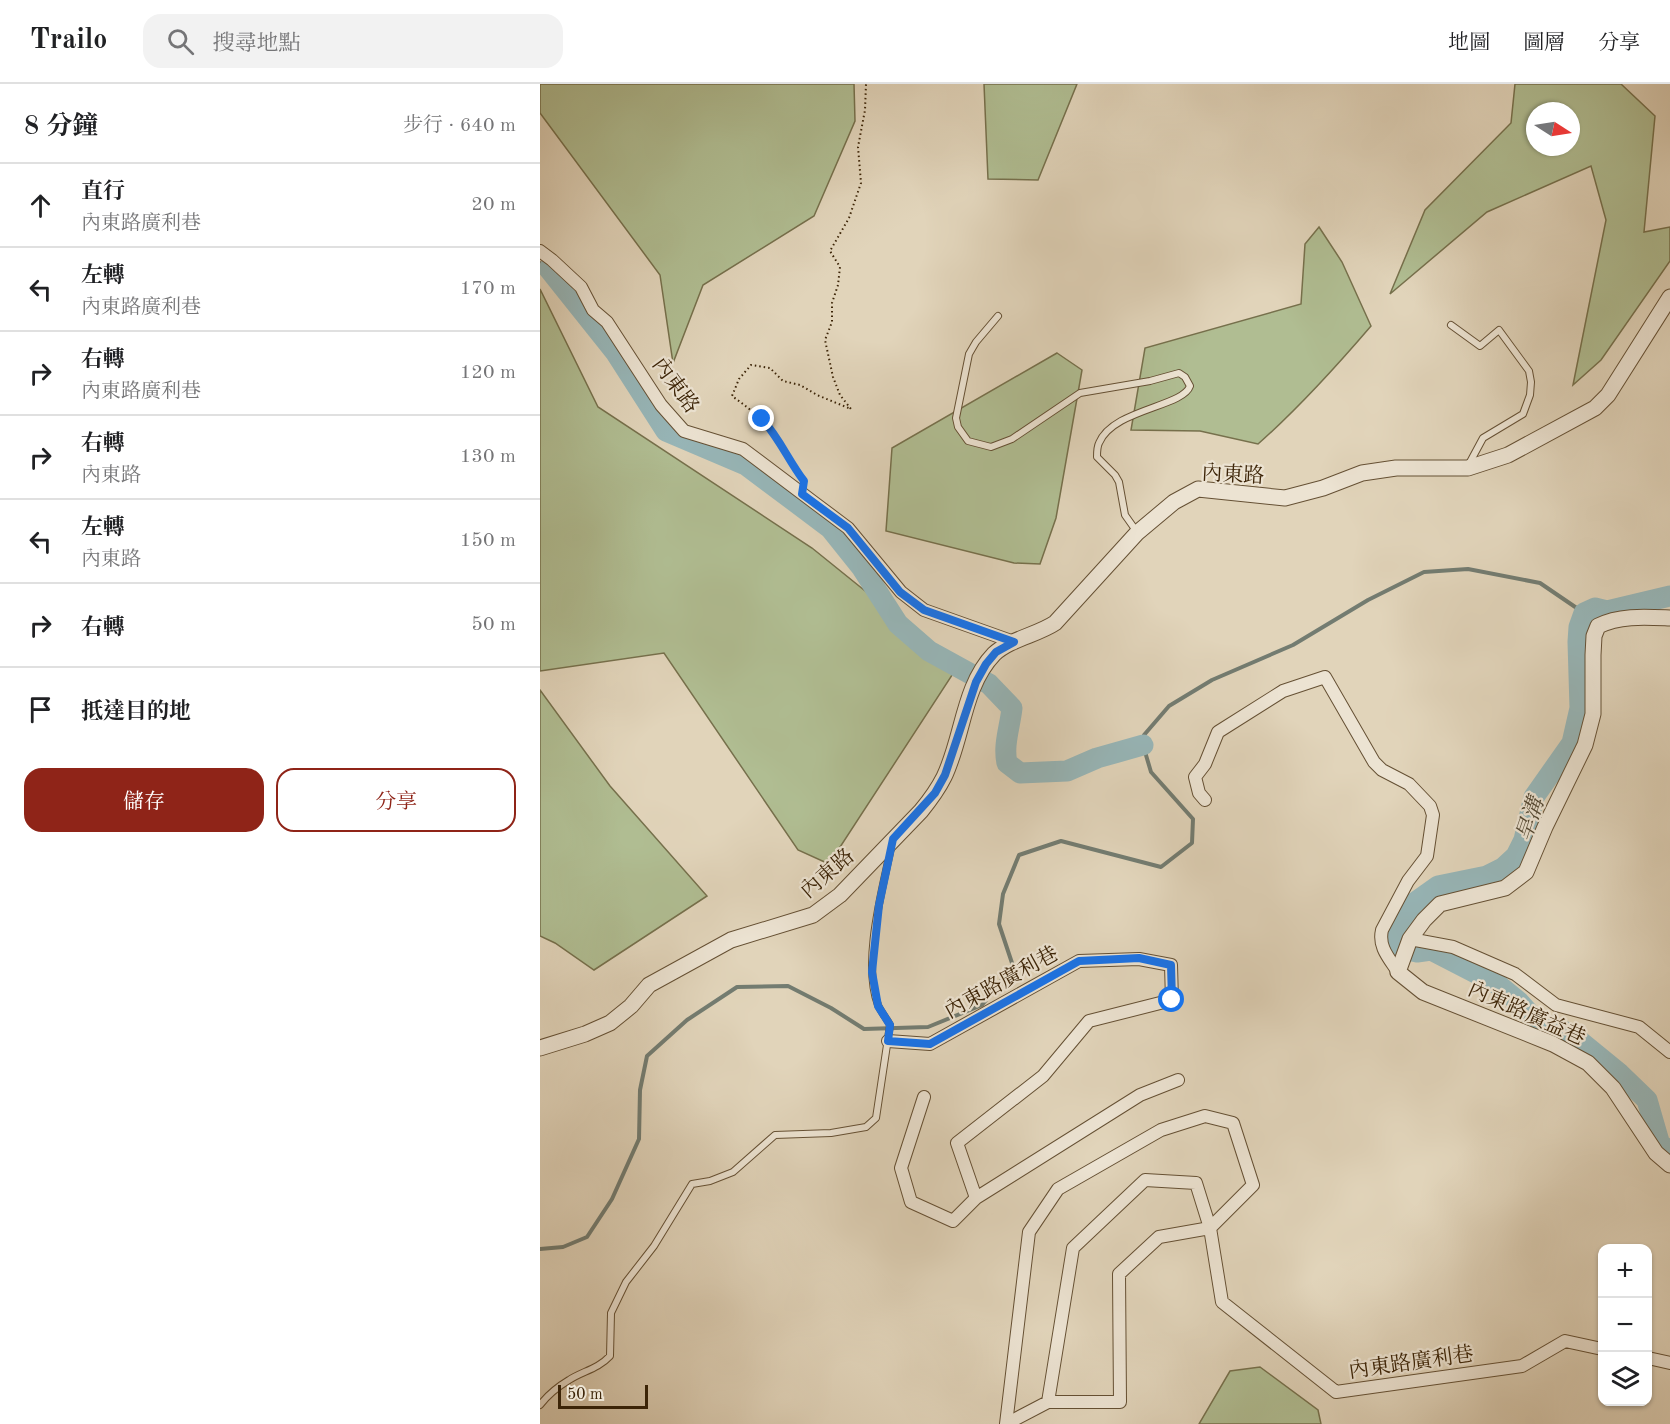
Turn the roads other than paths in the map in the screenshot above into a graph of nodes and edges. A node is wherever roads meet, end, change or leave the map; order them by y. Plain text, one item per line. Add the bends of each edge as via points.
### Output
1 (540, 251) edge
2 (1670, 297) edge
3 (998, 316) dead end
4 (1451, 325) dead end
5 (1467, 468) junction
6 (1137, 533) junction
7 (1670, 618) edge
8 (1014, 642) junction
9 (1206, 800) dead end
10 (893, 839) junction
11 (1410, 939) junction
12 (1398, 972) junction
13 (888, 1041) junction
14 (541, 1050) edge
15 (1670, 1052) edge
16 (1178, 1080) dead end
17 (924, 1097) dead end
18 (1670, 1165) edge
19 (976, 1198) junction
20 (1210, 1228) junction
21 (1598, 1348) edge
22 (1652, 1359) edge
23 (1670, 1363) edge
24 (1048, 1402) junction
25 (540, 1405) edge
26 (1006, 1424) edge

1 - 8 street, 內東路 via 581,287 593,310 607,322 661,405 684,431 743,450 848,528 900,592 924,610
2 - 5 street, 內東路 via 1608,395 1595,408 1508,455
3 - 6 lane via 969,354 956,418 968,441 982,446 991,447 1012,439 1080,393 1179,373 1185,377 1190,386 1180,398 1137,412 1110,430 1099,443 1097,458 1119,482 1125,515
4 - 5 lane via 1480,345 1499,330 1529,371 1531,382 1522,414 1484,438
5 - 6 street, 內東路 via 1396,468 1362,473 1285,498 1198,489 1174,502
6 - 8 street, 內東路 via 1055,623
7 - 11 street via 1639,617 1598,626 1594,636 1593,714 1585,745 1526,872 1505,888 1440,904
8 - 10 street, 內東路 via 996,652 980,676 940,784
9 - 12 street, 內東路廣益巷 via 1199,793 1195,777 1218,732 1283,691 1325,677 1374,762 1408,784 1430,806 1433,815 1427,856 1408,881 1380,938
10 - 13 lane via 879,905 872,972 878,1006 890,1025
10 - 14 street, 內東路 via 840,895 813,915 730,940 649,985 610,1023
11 - 12 street
11 - 15 street, 內東路廣益巷 via 1453,947 1515,974 1556,1005 1639,1027
12 - 18 street, 內東路廣益巷 via 1423,992 1553,1044 1588,1063 1613,1088 1656,1153
13 - 19 street, 內東路廣利巷 via 930,1044 1079,961 1139,958 1171,965 1172,1000 1089,1021 1043,1076 957,1143
13 - 25 lane via 876,1118 866,1127 831,1133 775,1135 733,1172 692,1184 654,1246 626,1282 611,1313 610,1356 602,1365 569,1379
16 - 19 street via 1140,1095
17 - 19 street via 901,1168 911,1202 953,1221
20 - 21 street, 內東路廣利巷 via 1222,1302 1336,1392 1522,1366 1565,1341
20 - 24 street via 1159,1237 1119,1274 1120,1402
20 - 24 street, 內東路廣利巷 via 1196,1183 1145,1180 1073,1248
20 - 26 street via 1253,1185 1233,1123 1222,1119 1205,1116 1161,1130 1058,1189 1029,1232
22 - 23 street
24 - 26 street

